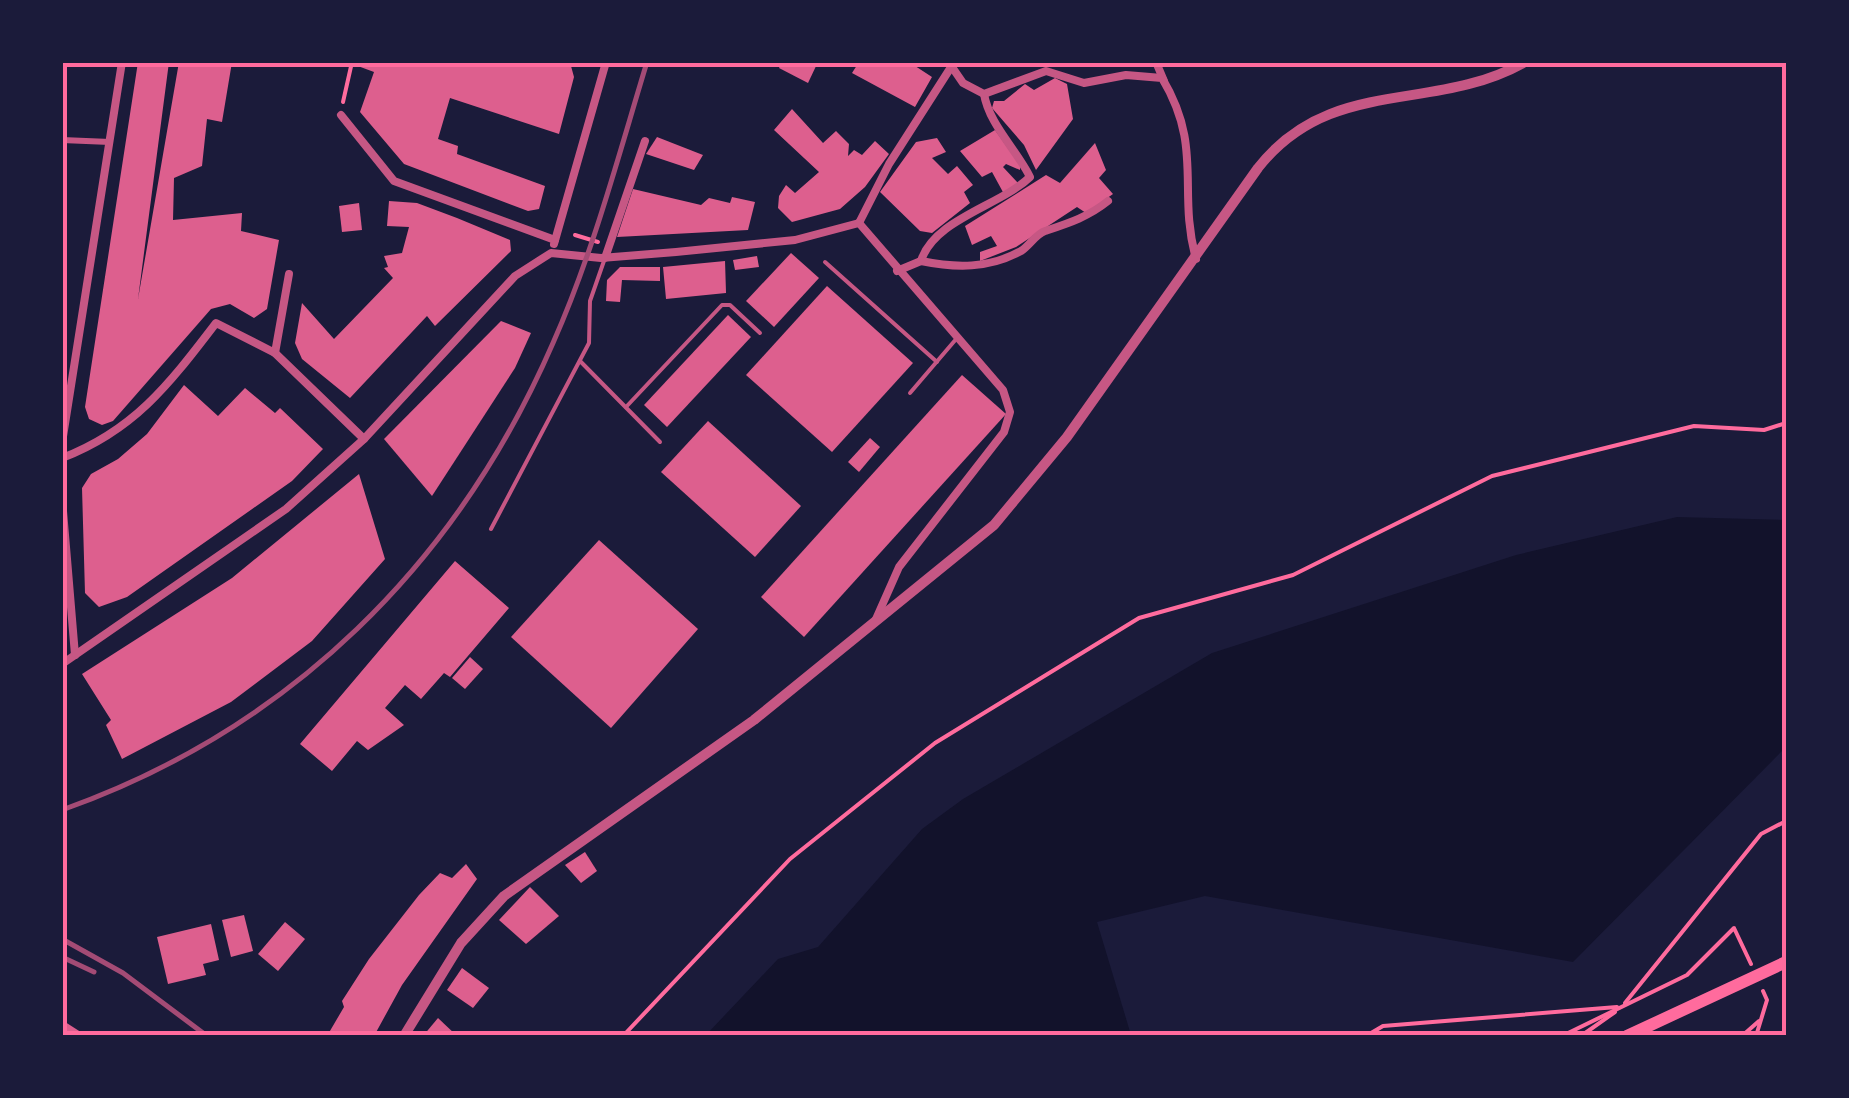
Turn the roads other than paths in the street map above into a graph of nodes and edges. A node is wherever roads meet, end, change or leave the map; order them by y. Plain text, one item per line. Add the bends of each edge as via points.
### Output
1 (122, 62) edge
2 (606, 62) edge
3 (1156, 62) edge
4 (1525, 62) edge
5 (953, 65) edge
6 (1164, 81) junction
7 (984, 94) junction
8 (341, 115) road end
9 (62, 140) edge
10 (644, 141) dead end
11 (110, 142) junction
12 (1108, 201) dead end
13 (859, 223) junction
14 (554, 240) junction
15 (551, 253) junction
16 (605, 258) junction
17 (1196, 260) junction
18 (921, 261) junction
19 (825, 262) dead end
20 (897, 271) junction
21 (289, 274) dead end
22 (760, 333) dead end
23 (957, 338) junction
24 (275, 353) junction
25 (580, 360) junction
26 (936, 362) junction
27 (910, 394) dead end
28 (626, 407) junction
29 (364, 439) junction
30 (660, 442) dead end
31 (62, 443) edge
32 (62, 458) edge
33 (62, 499) edge
34 (492, 529) dead end
35 (874, 623) junction
36 (75, 655) junction
37 (62, 664) edge
38 (1786, 962) edge
39 (404, 1036) edge
40 (1627, 1036) edge

1 - 11 street
2 - 14 street
3 - 6 street
4 - 17 street via 1482,83 1363,101 1296,130 1258,168
5 - 7 street via 963,83
5 - 13 street
6 - 7 street via 1126,75 1084,83 1046,71
6 - 17 street via 1182,113
7 - 18 street via 987,112 1030,177 926,246
8 - 14 street via 394,181
9 - 11 street
10 - 16 street
11 - 31 street
12 - 18 street via 996,260 956,268
13 - 16 street via 795,240
13 - 20 street
14 - 15 street
15 - 16 street
15 - 29 street via 515,276
16 - 25 lane
17 - 35 street via 1022,495 968,549
18 - 20 street
19 - 26 lane
20 - 23 street
21 - 24 street
22 - 28 lane via 722,304
23 - 26 lane
23 - 35 street via 1003,390 1008,423 900,567
24 - 29 street
24 - 32 street via 216,322 164,392 105,442
25 - 28 lane
25 - 34 lane
26 - 27 lane
28 - 30 lane
29 - 36 street via 286,509
33 - 36 street
35 - 39 street via 754,720 504,896 461,943
36 - 37 street
38 - 40 highway

